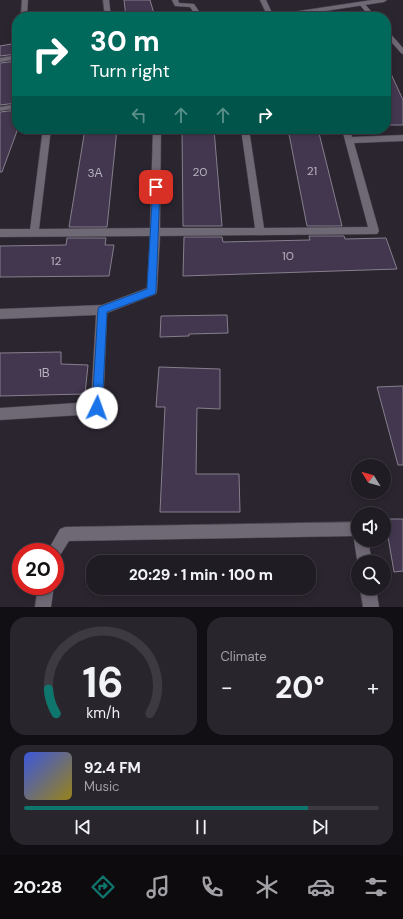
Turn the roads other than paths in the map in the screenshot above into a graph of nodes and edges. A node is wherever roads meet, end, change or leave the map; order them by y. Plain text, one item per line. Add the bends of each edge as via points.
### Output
1 (25, 0) edge
2 (106, 0) edge
3 (175, 0) edge
4 (263, 0) edge
5 (384, 0) edge
6 (362, 4) junction
7 (24, 12) edge
8 (107, 12) edge
9 (197, 12) edge
10 (269, 12) edge
11 (319, 12) edge
12 (369, 12) edge
13 (391, 38) edge
14 (403, 52) edge
15 (12, 58) edge
16 (0, 60) edge
17 (12, 107) edge
18 (0, 109) edge
19 (45, 134) edge
20 (157, 134) edge
21 (246, 134) edge
22 (347, 134) edge
23 (403, 138) edge
24 (349, 140) junction
25 (155, 231) junction
26 (260, 231) junction
27 (34, 232) junction
28 (0, 233) edge
29 (102, 310) junction
30 (0, 314) edge
31 (0, 414) edge
32 (351, 529) edge
33 (60, 543) edge
34 (45, 595) edge
35 (369, 595) edge
36 (43, 607) edge
37 (371, 607) edge

1 - 7 street
2 - 8 street
3 - 9 street via 177,5 192,5
4 - 10 street
5 - 6 street
6 - 11 street
6 - 12 street
13 - 14 street
15 - 16 street
17 - 18 street
19 - 27 street
20 - 25 street
21 - 26 street
22 - 24 street
23 - 24 street
24 - 26 street via 374,231
25 - 26 street
25 - 27 street
25 - 29 street via 152,291
27 - 28 street
29 - 30 street
29 - 31 street via 97,408
32 - 33 street via 65,534
34 - 36 street
35 - 37 street

